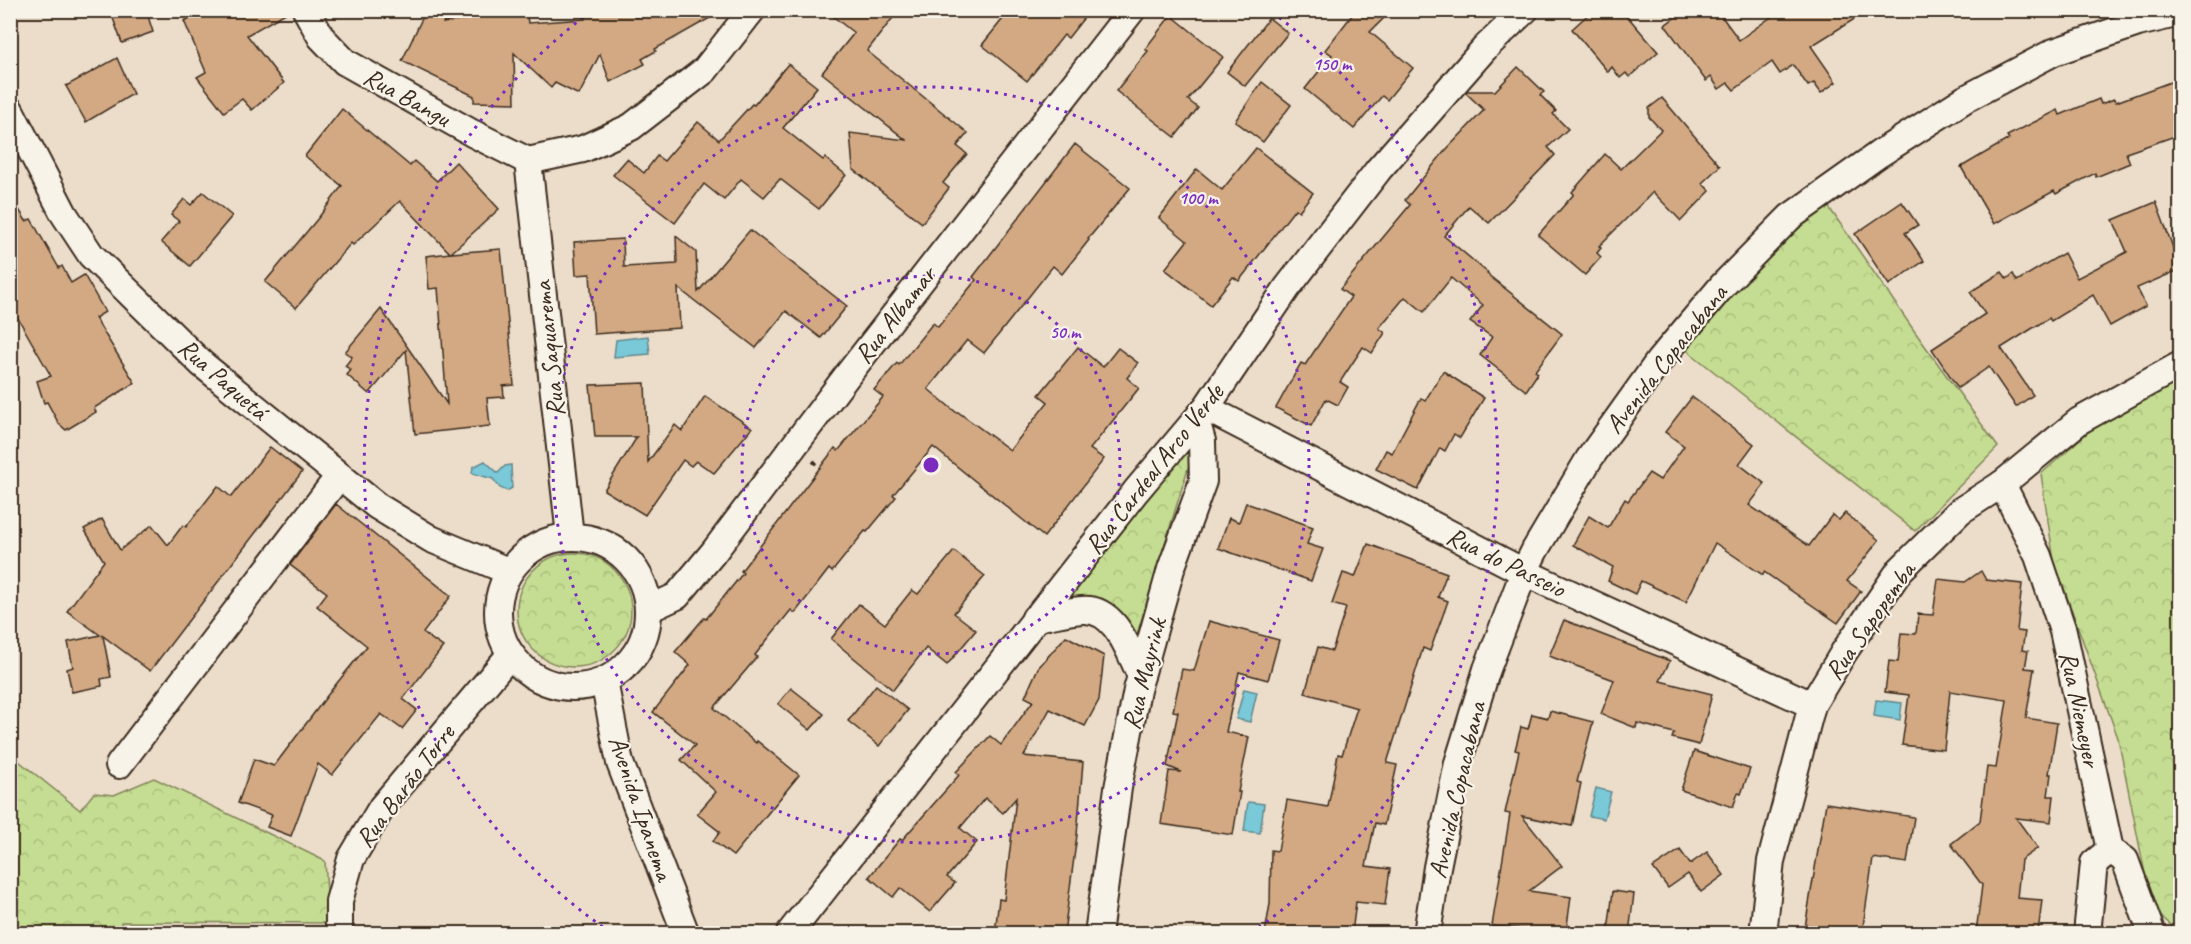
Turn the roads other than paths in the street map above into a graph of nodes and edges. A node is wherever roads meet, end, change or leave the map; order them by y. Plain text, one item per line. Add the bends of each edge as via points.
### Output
1 (306, 10) edge
2 (752, 10) edge
3 (1132, 10) edge
4 (1525, 10) edge
5 (2181, 13) edge
6 (10, 110) edge
7 (528, 161) junction
8 (2181, 365) edge
9 (1201, 414) junction
10 (339, 476) junction
11 (2002, 484) junction
12 (570, 536) junction
13 (508, 571) junction
14 (1524, 573) junction
15 (649, 609) junction
16 (1035, 618) junction
17 (510, 655) junction
18 (1141, 676) junction
19 (604, 681) junction
20 (1812, 705) junction
21 (119, 765) dead end
22 (2110, 850) junction
23 (339, 933) edge
24 (686, 933) edge
25 (789, 933) edge
26 (1098, 933) edge
27 (1427, 933) edge
28 (1763, 933) edge
29 (2087, 933) edge
30 (2152, 933) edge

1 - 7 street, Rua Bangu via 321,37 345,62
2 - 7 street via 705,70 631,127 583,149
3 - 15 street, Rua Albamar via 713,553 677,596
4 - 9 street, Rua Cardeal Arco Verde via 1485,48 1378,169 1287,288
5 - 14 street, Avenida Copacabana via 2138,23 2054,52 1965,99 1790,217 1723,285 1659,361 1589,459
6 - 10 street, Rua Paquetá via 64,214 91,255 202,364
7 - 12 street, Rua Saquarema
8 - 11 street, Rua Sapopemba via 2079,421
9 - 14 street, Rua do Passeio
9 - 16 street, Rua Cardeal Arco Verde
9 - 18 street, Rua Mayrink via 1203,481 1171,569
10 - 13 street, Rua Paquetá via 377,506 431,539
10 - 21 street
11 - 20 street, Rua Sapopemba via 1960,511 1900,570
11 - 22 street, Rua Niemeyer via 2038,556 2063,631
12 - 13 street via 535,546
12 - 15 street via 594,539 615,549 633,565 644,586
13 - 17 street via 496,613 500,635
14 - 20 street, Rua do Passeio
14 - 27 street, Avenida Copacabana via 1487,669 1458,763
15 - 19 street via 646,631 637,652
16 - 18 street via 1084,609 1100,614 1112,622
16 - 25 street, Rua Cardeal Arco Verde
17 - 19 street via 542,681 563,687 584,687
17 - 23 street, Rua Barão Torre via 382,807 351,859 339,901
18 - 26 street, Rua Mayrink via 1118,788
19 - 24 street, Avenida Ipanema via 620,763
20 - 28 street, Rua Sapopemba via 1771,861
22 - 29 street via 2094,863
22 - 30 street, Rua Niemeyer via 2125,860

